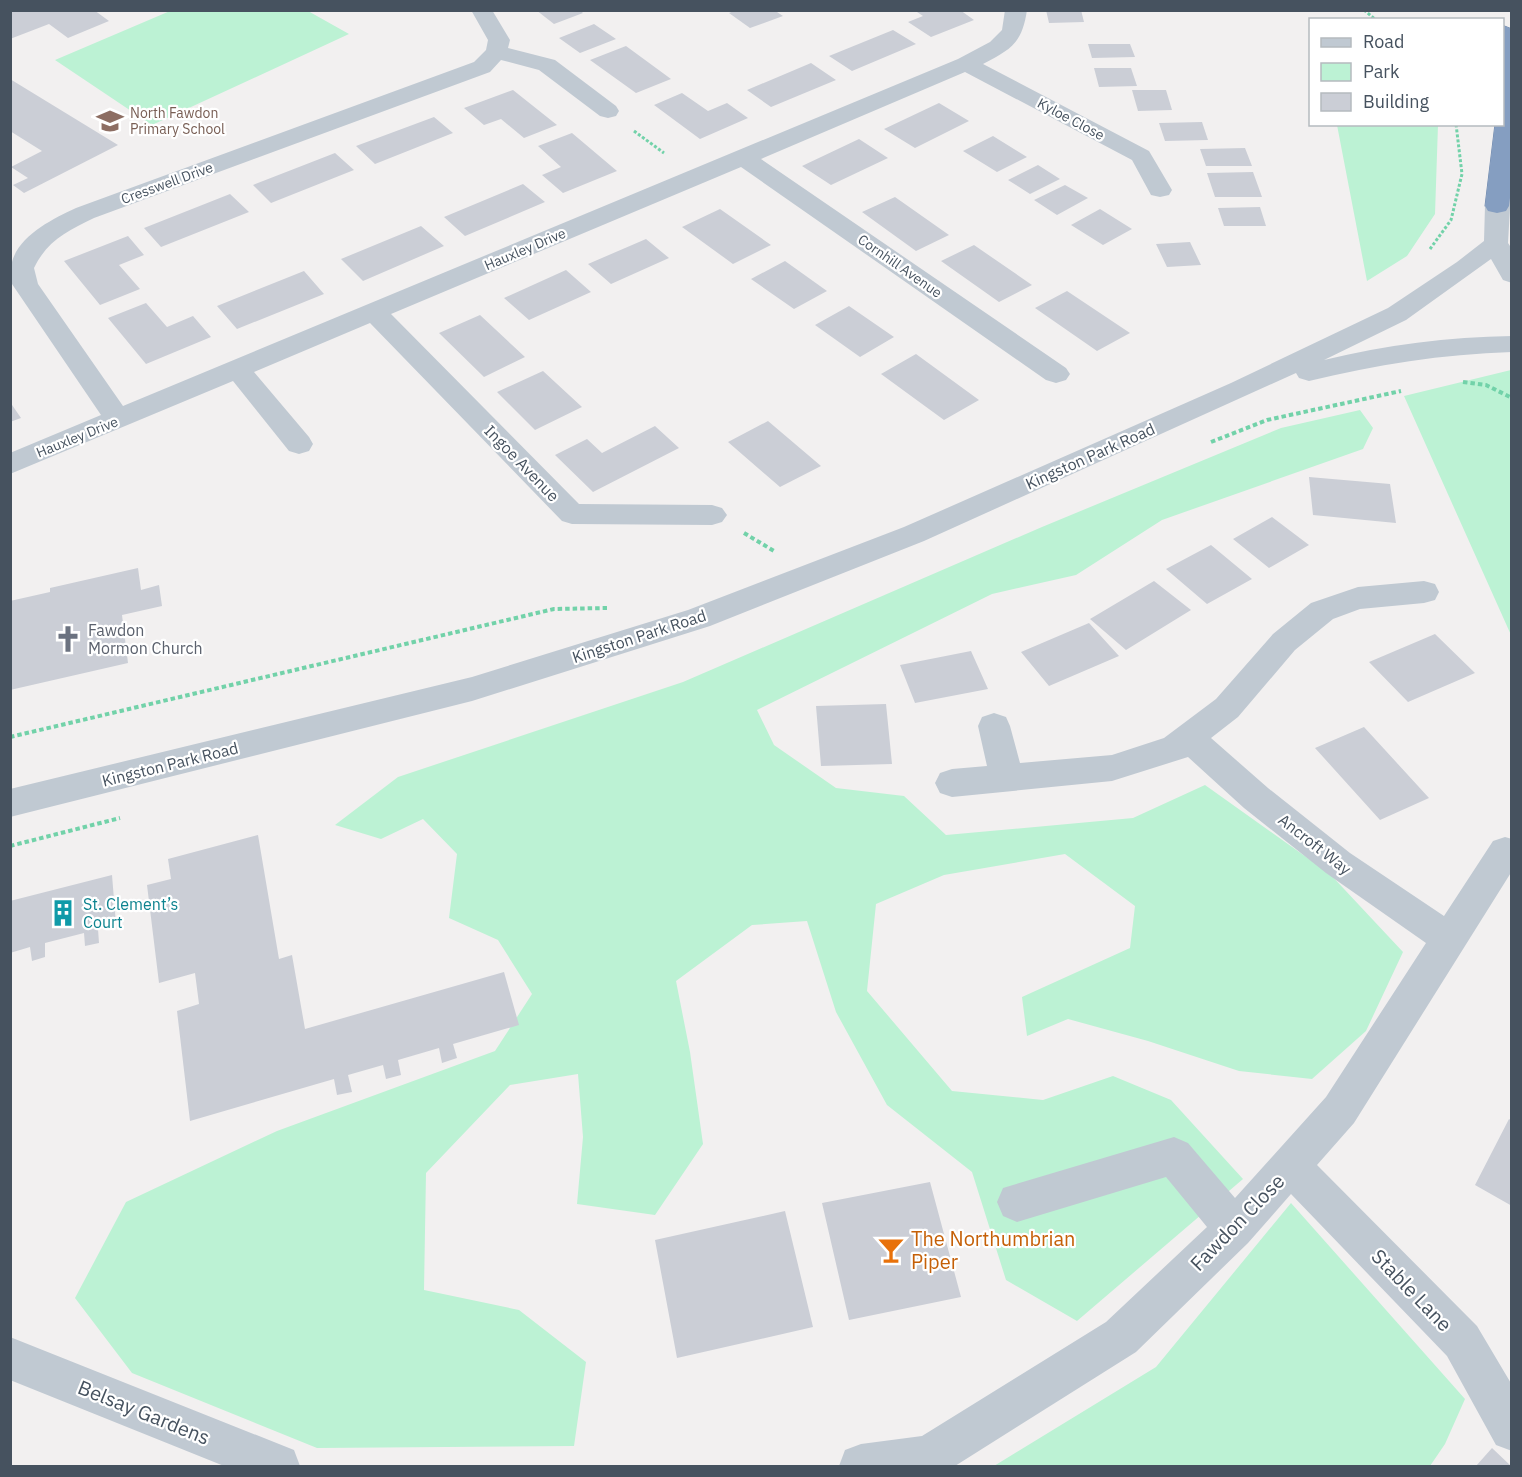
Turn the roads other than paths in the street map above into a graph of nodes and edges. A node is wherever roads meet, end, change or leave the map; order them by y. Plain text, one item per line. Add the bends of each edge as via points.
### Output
1 (481, 10) edge
2 (1016, 10) edge
3 (1504, 41) edge
4 (496, 52) junction
5 (966, 64) junction
6 (608, 111) road end
7 (743, 158) junction
8 (1512, 182) edge
9 (1160, 190) dead end
10 (1497, 206) junction
11 (1496, 243) junction
12 (1512, 275) edge
13 (375, 313) junction
14 (1512, 344) edge
15 (238, 370) junction
16 (1056, 374) dead end
17 (1241, 389) junction
18 (118, 420) junction
19 (299, 444) dead end
20 (10, 464) edge
21 (712, 515) dead end
22 (1424, 592) dead end
23 (994, 726) dead end
24 (1189, 738) junction
25 (1007, 778) junction
26 (952, 783) dead end
27 (10, 804) edge
28 (1505, 851) dead end
29 (1449, 939) junction
30 (1291, 1166) junction
31 (1017, 1202) dead end
32 (1234, 1229) junction
33 (10, 1358) edge
34 (1512, 1429) edge
35 (278, 1467) edge
36 (861, 1467) edge

1 - 4 street via 499,40
2 - 5 street, Hauxley Drive via 1013,32 998,47
3 - 10 highway via 1507,107
4 - 6 street via 547,65
4 - 18 street, Cresswell Drive via 482,67 48,230 29,250 21,268 25,284
5 - 7 street, Hauxley Drive
5 - 9 street, Kyloe Close via 1141,156
7 - 13 street, Hauxley Drive
7 - 16 street, Cornhill Avenue
8 - 10 street
10 - 11 street
11 - 12 street
11 - 17 street, Kingston Park Road via 1397,314
13 - 15 street, Hauxley Drive
13 - 21 street, Ingoe Avenue via 572,514
14 - 17 street, Kingston Park Road via 1421,348
15 - 18 street, Hauxley Drive
15 - 19 street
17 - 27 street, Kingston Park Road via 914,534 699,618 472,689
18 - 20 street, Hauxley Drive
22 - 24 street via 1358,598 1322,611 1284,642 1227,708
23 - 25 street
24 - 25 street via 1175,748 1112,768
24 - 29 street, Ancroft Way via 1338,863
25 - 26 street
28 - 29 street, Fawdon Close
29 - 30 street, Fawdon Close via 1340,1110
30 - 32 street, Fawdon Close
30 - 34 street, Stable Lane via 1462,1341
31 - 32 street via 1174,1156
32 - 36 street, Fawdon Close via 1121,1337 929,1457
33 - 35 street, Belsay Gardens

